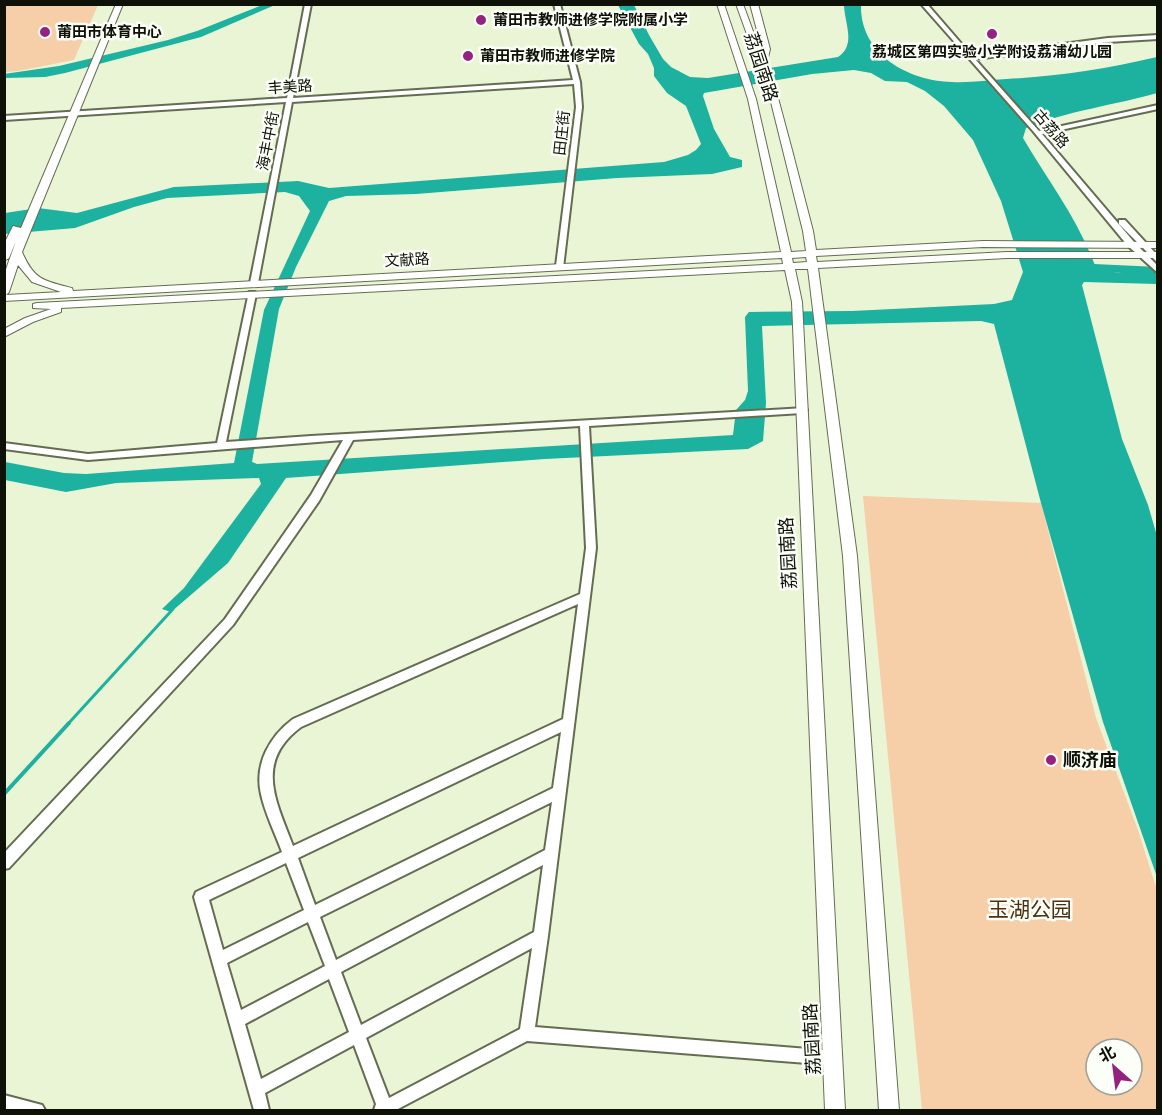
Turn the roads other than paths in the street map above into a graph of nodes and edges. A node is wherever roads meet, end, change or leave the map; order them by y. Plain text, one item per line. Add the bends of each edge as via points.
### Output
1 (110, 4) edge
2 (120, 4) edge
3 (309, 4) edge
4 (557, 4) edge
5 (720, 4) edge
6 (739, 4) edge
7 (754, 4) edge
8 (923, 4) edge
9 (929, 4) edge
10 (1158, 36) edge
11 (95, 52) junction
12 (975, 60) junction
13 (762, 67) junction
14 (578, 82) junction
15 (290, 100) junction
16 (1158, 107) edge
17 (69, 115) junction
18 (4, 118) edge
19 (1039, 131) junction
20 (31, 204) junction
21 (1131, 244) junction
22 (1158, 245) edge
23 (1103, 249) junction
24 (1141, 250) junction
25 (811, 252) junction
26 (8, 253) edge
27 (1156, 257) edge
28 (788, 260) junction
29 (813, 265) junction
30 (560, 266) junction
31 (1158, 272) edge
32 (253, 289) junction
33 (4, 292) edge
34 (88, 294) junction
35 (4, 298) edge
36 (80, 304) junction
37 (4, 307) edge
38 (4, 334) edge
39 (802, 410) junction
40 (584, 425) junction
41 (350, 437) junction
42 (4, 446) edge
43 (221, 446) junction
44 (585, 596) junction
45 (569, 722) junction
46 (560, 792) junction
47 (552, 854) junction
48 (290, 855) junction
49 (4, 863) edge
50 (312, 913) junction
51 (541, 936) junction
52 (219, 959) junction
53 (333, 969) junction
54 (237, 1020) junction
55 (526, 1034) junction
56 (358, 1035) junction
57 (833, 1058) junction
58 (256, 1090) junction
59 (4, 1103) edge
60 (383, 1109) edge
61 (37, 1110) edge
62 (262, 1110) edge
63 (835, 1110) edge
64 (889, 1110) edge

1 - 11 main road
2 - 11 main road
3 - 15 street, 海丰中街
4 - 14 street, 田庄街
5 - 28 main road, 荔园南路 via 747,84
6 - 13 main road, 荔园南路
7 - 13 main road via 765,49
8 - 12 street, 古荔路
9 - 12 street, 古荔路
10 - 12 street
11 - 17 main road
12 - 19 street, 古荔路
13 - 25 main road, 荔园南路 via 788,150
14 - 15 street, 丰美路
14 - 30 street, 田庄街 via 579,107
15 - 17 street, 丰美路
15 - 32 street, 海丰中街
16 - 19 street
17 - 18 street, 丰美路
17 - 20 main road
19 - 21 street, 古荔路
19 - 24 street, 古荔路
20 - 26 main road
20 - 26 main road via 23,234
21 - 23 main road
21 - 24 main road
22 - 24 main road
23 - 24 main road
23 - 25 main road, 文献路 via 1007,244
23 - 29 main road
24 - 27 main road
24 - 31 street, 古荔路
25 - 28 main road, 文献路
25 - 29 main road, 荔园南路
26 - 33 main road
26 - 34 main road via 32,280
28 - 29 main road
28 - 30 main road, 文献路
28 - 32 main road
28 - 39 main road, 荔园南路 via 797,302
29 - 64 main road, 荔园南路 via 850,556
30 - 32 main road, 文献路
32 - 34 main road, 文献路
32 - 36 main road
32 - 43 street, 海丰中街
34 - 35 main road, 文献路
36 - 37 main road
36 - 38 main road via 39,315
39 - 40 street
39 - 57 main road, 荔园南路
40 - 41 street
40 - 44 street via 591,548
41 - 43 street
41 - 49 street via 315,498 230,622
42 - 43 street via 88,457
44 - 45 street
44 - 48 street via 287,730 274,748 265,775 267,794
45 - 46 street
45 - 48 street
46 - 47 street
46 - 50 street
47 - 51 street
47 - 53 street
48 - 50 street
48 - 52 street via 201,897
50 - 52 street
50 - 53 street
51 - 55 street
51 - 56 street
52 - 54 street
53 - 54 street
53 - 56 street
54 - 58 street
55 - 57 street
55 - 60 street
56 - 58 street
56 - 60 street
57 - 63 main road, 荔园南路
58 - 62 street
59 - 61 street

